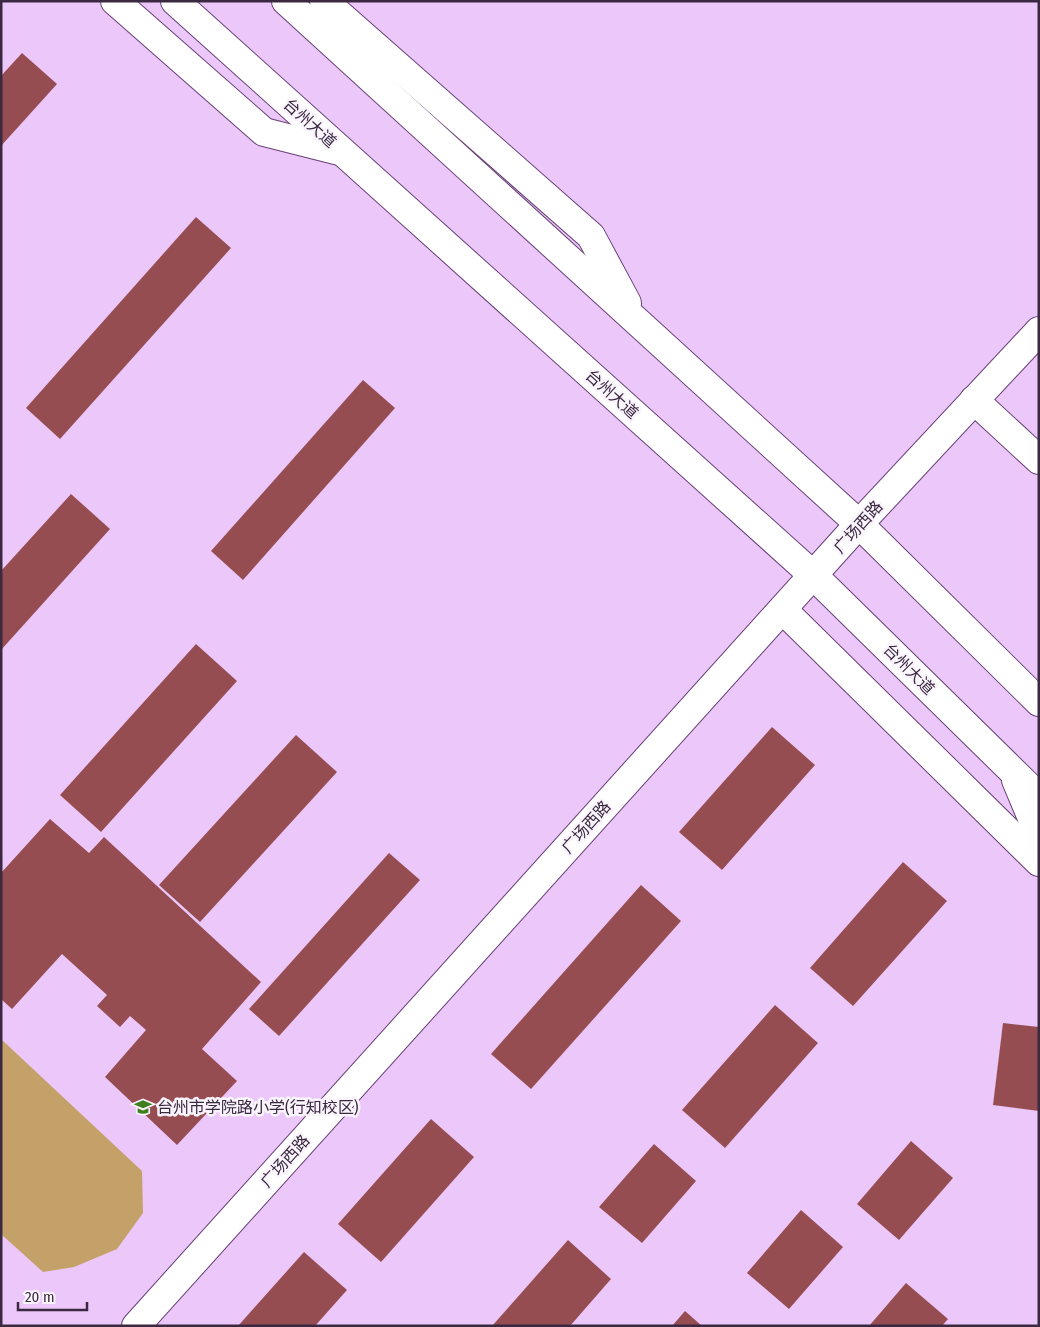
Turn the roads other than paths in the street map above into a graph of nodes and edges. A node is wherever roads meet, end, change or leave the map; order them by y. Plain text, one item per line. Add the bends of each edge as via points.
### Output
1 (115, 1) edge
2 (175, 1) edge
3 (286, 1) edge
4 (324, 1) edge
5 (342, 151) junction
6 (636, 320) junction
7 (1039, 331) edge
8 (974, 400) junction
9 (1039, 460) edge
10 (860, 524) junction
11 (814, 576) junction
12 (783, 610) junction
13 (1039, 702) edge
14 (1013, 771) junction
15 (1039, 797) edge
16 (1039, 835) edge
17 (1039, 862) edge
18 (136, 1326) edge

1 - 5 main road via 264,132
2 - 5 main road, 台州大道
3 - 6 main road
4 - 6 main road via 592,236
5 - 11 main road, 台州大道
6 - 10 main road
7 - 8 main road, 广场西路
8 - 9 main road
8 - 10 main road, 广场西路
10 - 11 main road, 广场西路
10 - 13 main road
11 - 12 main road, 广场西路
11 - 14 main road, 台州大道
12 - 17 main road
12 - 18 main road, 广场西路
14 - 15 main road, 台州大道
14 - 16 main road

